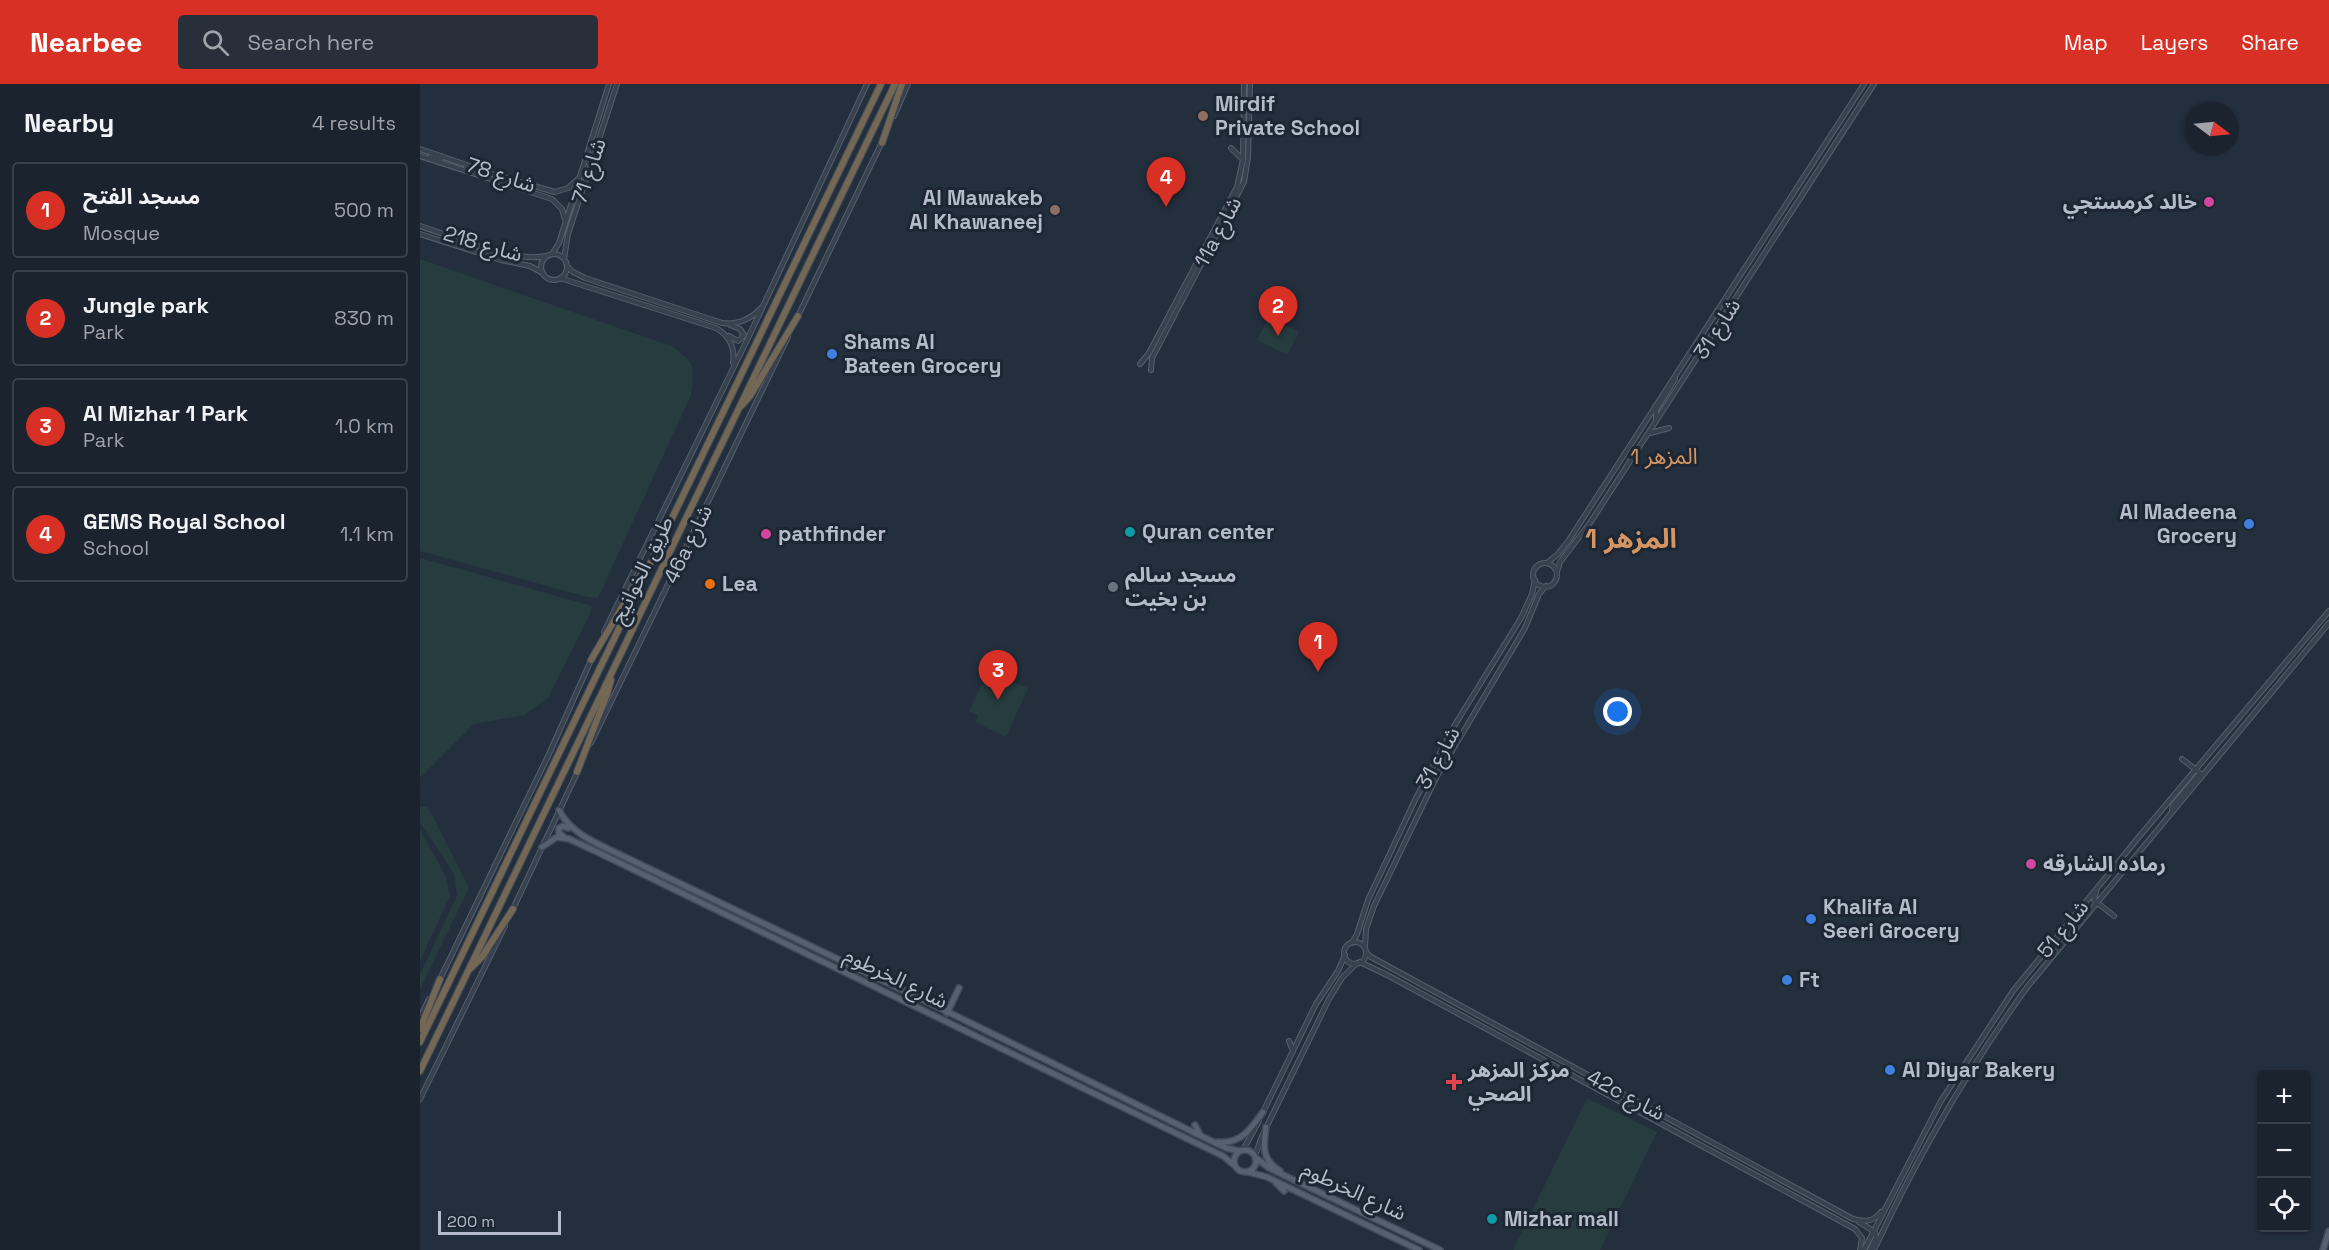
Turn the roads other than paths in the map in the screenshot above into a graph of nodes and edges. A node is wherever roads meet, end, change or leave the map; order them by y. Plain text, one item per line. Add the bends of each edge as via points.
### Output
1 (609, 84) edge
2 (617, 84) edge
3 (867, 84) edge
4 (881, 84) edge
5 (895, 84) edge
6 (902, 84) edge
7 (908, 84) edge
8 (1244, 84) edge
9 (1250, 84) edge
10 (1864, 84) edge
11 (1874, 84) edge
12 (882, 143) junction
13 (1231, 148) dead end
14 (420, 149) edge
15 (420, 156) edge
16 (442, 156) junction
17 (1243, 160) junction
18 (486, 170) junction
19 (465, 171) junction
20 (579, 178) junction
21 (565, 221) junction
22 (420, 226) edge
23 (420, 234) edge
24 (549, 255) junction
25 (564, 259) junction
26 (567, 266) junction
27 (543, 273) junction
28 (560, 278) junction
29 (763, 305) junction
30 (798, 316) junction
31 (722, 322) junction
32 (721, 330) junction
33 (1140, 364) dead end
34 (1151, 370) dead end
35 (730, 371) junction
36 (1675, 375) junction
37 (738, 410) junction
38 (1656, 421) junction
39 (1669, 428) dead end
40 (1646, 435) junction
41 (660, 543) junction
42 (1547, 563) junction
43 (1557, 572) junction
44 (1535, 580) junction
45 (1546, 586) junction
46 (2329, 610) edge
47 (2329, 623) edge
48 (591, 660) junction
49 (610, 675) junction
50 (2182, 759) dead end
51 (2197, 769) junction
52 (577, 772) junction
53 (559, 810) junction
54 (2172, 811) junction
55 (580, 834) junction
56 (575, 842) junction
57 (542, 847) junction
58 (2128, 849) junction
59 (2096, 902) junction
60 (710, 907) junction
61 (731, 908) junction
62 (513, 909) junction
63 (2114, 916) dead end
64 (1352, 943) junction
65 (1365, 950) junction
66 (1345, 955) junction
67 (1358, 963) junction
68 (1393, 968) junction
69 (467, 972) junction
70 (1389, 976) junction
71 (440, 979) junction
72 (959, 988) dead end
73 (898, 997) junction
74 (948, 1012) junction
75 (420, 1018) edge
76 (420, 1029) edge
77 (1289, 1041) dead end
78 (420, 1042) edge
79 (1293, 1052) junction
80 (420, 1071) edge
81 (420, 1099) edge
82 (1263, 1112) junction
83 (1195, 1125) dead end
84 (1266, 1127) junction
85 (1201, 1136) junction
86 (1212, 1142) junction
87 (1241, 1150) junction
88 (1255, 1157) junction
89 (1234, 1165) junction
90 (1248, 1172) junction
91 (1288, 1178) junction
92 (1275, 1181) junction
93 (1284, 1191) dead end
94 (1886, 1208) junction
95 (1837, 1209) junction
96 (1822, 1212) junction
97 (1853, 1219) junction
98 (1873, 1230) junction
99 (2329, 1231) edge
100 (1419, 1250) edge
101 (1440, 1250) edge
102 (1862, 1250) edge
103 (1872, 1250) edge
104 (2323, 1250) edge

1 - 20 street, شارع 71
2 - 25 street, شارع 71 via 568,234
3 - 29 street
4 - 41 highway, طريق الخوانيج
5 - 37 highway, طريق الخوانيج
6 - 12 highway
7 - 12 street, 46a شارع
8 - 17 street, 11a شارع
9 - 34 street, 11a شارع via 1244,182 1152,358
10 - 36 street, شارع 31
11 - 38 street, شارع 31
12 - 30 street, 46a شارع
13 - 17 street
14 - 16 street, شارع 78
15 - 16 street
15 - 19 street, شارع 78
16 - 18 street, شارع 78
17 - 33 street, 11a شارع via 1230,201
18 - 19 street
18 - 20 street, شارع 78 via 555,192 568,188
19 - 21 street, شارع 78 via 552,199 562,209
20 - 21 street, شارع 71
21 - 24 street, شارع 71 via 558,243
22 - 24 street, شارع 218 via 510,255
23 - 27 street
24 - 25 street
24 - 27 street via 541,265
25 - 26 street
26 - 28 street
26 - 31 street via 585,278
27 - 28 street via 550,279
28 - 32 street
29 - 31 street via 741,322
29 - 35 street
30 - 37 highway
30 - 52 street, 46a شارع
31 - 32 street via 740,329 743,337 735,340
32 - 35 street via 733,350
35 - 48 street
36 - 38 street via 1656,412
36 - 42 street, شارع 31 via 1569,540
37 - 49 highway, طريق الخوانيج
38 - 40 street, شارع 31
39 - 40 street
40 - 43 street, شارع 31
41 - 48 highway
41 - 78 highway, طريق الخوانيج
42 - 43 street
42 - 44 street via 1535,569
43 - 45 street via 1554,583
44 - 45 street
44 - 64 street, شارع 31 via 1521,618 1461,714 1416,798
45 - 65 street, شارع 31 via 1442,766 1374,906 1366,929
46 - 51 street, شارع 51
47 - 54 street, شارع 51
48 - 71 street
49 - 52 highway via 609,688
49 - 69 highway, طريق الخوانيج
50 - 51 street
51 - 54 street via 2199,776
51 - 58 street, شارع 51
52 - 53 street, 46a شارع
53 - 55 main road, شارع الخرطوم via 568,826
53 - 57 street, 46a شارع
54 - 59 street, شارع 51
55 - 56 main road via 563,826 559,828 560,835
55 - 61 main road, شارع الخرطوم
56 - 57 main road, شارع الخرطوم via 557,837
56 - 60 main road, شارع الخرطوم
57 - 62 street, 46a شارع
58 - 59 street via 2095,894
58 - 94 street, شارع 51 via 2037,959 1984,1033 1930,1121
59 - 63 street
59 - 103 street, شارع 51 via 2028,986 1973,1066
60 - 61 main road via 714,903
60 - 73 main road, شارع الخرطوم
61 - 74 main road, شارع الخرطوم
62 - 69 highway via 482,957
62 - 81 street, 46a شارع
64 - 65 street via 1360,943
64 - 66 street
65 - 67 street
65 - 68 street, 42c شارع
66 - 67 street via 1349,962
66 - 79 street
67 - 70 street, 42c شارع
67 - 84 street via 1342,978 1329,999
68 - 70 street
68 - 95 street, 42c شارع
69 - 80 highway, طريق الخوانيج
70 - 96 street, 42c شارع
71 - 75 street
71 - 76 highway
72 - 74 main road
73 - 74 main road via 943,1015
73 - 89 main road, شارع الخرطوم via 1223,1156
74 - 85 main road, شارع الخرطوم
77 - 79 street
79 - 82 street
82 - 86 main road via 1243,1137 1231,1142
82 - 87 street via 1249,1143
83 - 85 main road
84 - 88 street
84 - 91 main road via 1264,1155
85 - 86 main road, شارع الخرطوم
86 - 87 main road, شارع الخرطوم
87 - 88 main road via 1250,1151
87 - 89 main road via 1234,1157
88 - 90 main road via 1255,1167
88 - 91 main road, شارع الخرطوم
89 - 90 main road via 1238,1171
90 - 92 main road, شارع الخرطوم
91 - 101 main road, شارع الخرطوم
92 - 93 main road
92 - 100 main road, شارع الخرطوم
94 - 97 street via 1873,1220
94 - 98 street, شارع 51
95 - 96 street via 1834,1215
95 - 97 street, 42c شارع
96 - 102 street, 42c شارع via 1857,1231
97 - 98 street, 42c شارع
98 - 102 street, شارع 51
98 - 103 street via 1876,1236
99 - 104 main road

